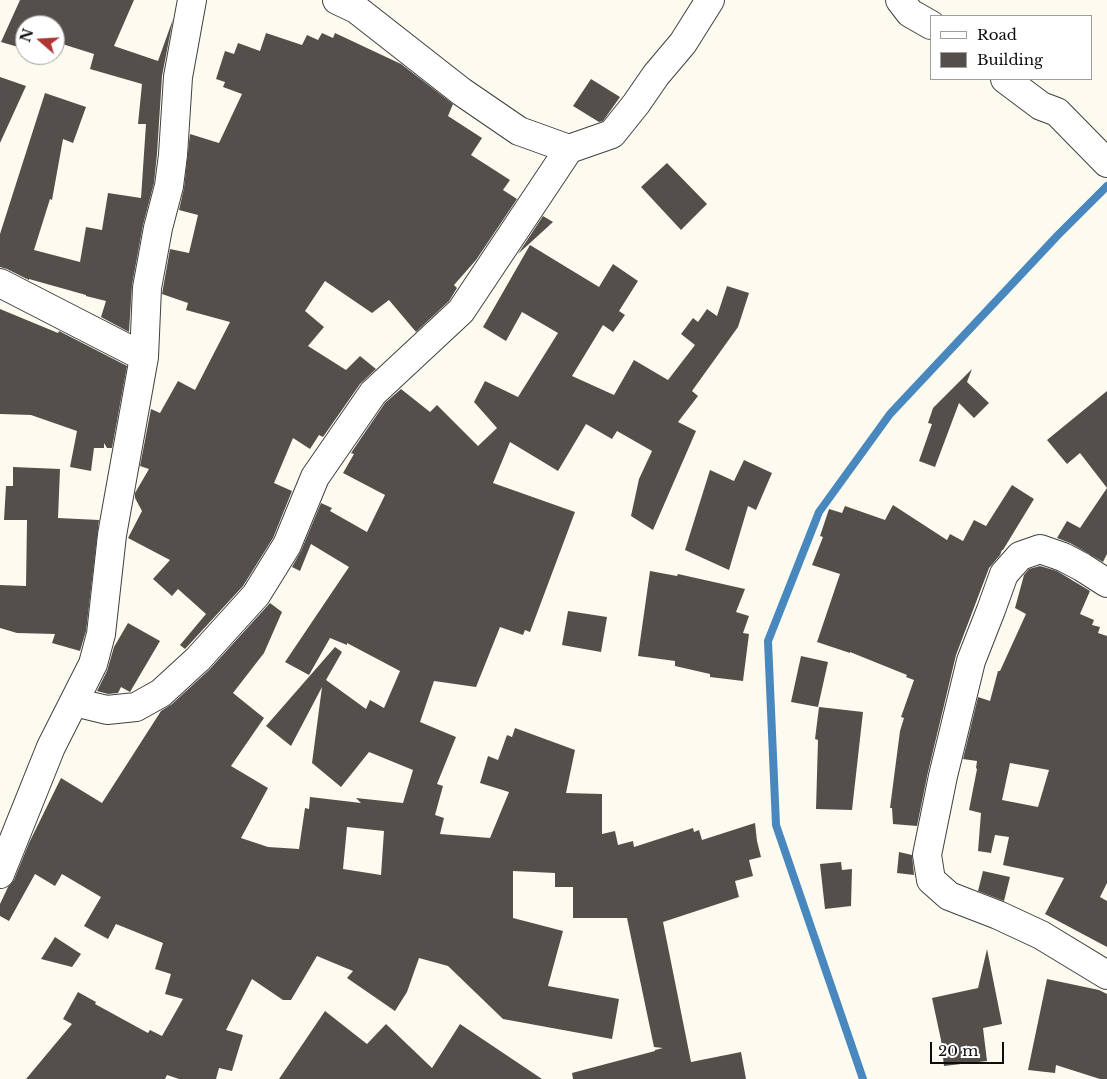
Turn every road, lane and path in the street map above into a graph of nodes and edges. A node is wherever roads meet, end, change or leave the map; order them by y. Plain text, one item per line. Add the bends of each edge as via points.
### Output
1 (192, 0) edge
2 (337, 0) edge
3 (710, 0) edge
4 (900, 0) edge
5 (930, 23) edge
6 (1007, 80) edge
7 (569, 149) junction
8 (1107, 163) edge
9 (0, 283) edge
10 (144, 357) junction
11 (1107, 583) edge
12 (74, 702) junction
13 (0, 874) edge
14 (1107, 975) edge

1 - 10 street via 178,77 169,186 147,288
2 - 7 street via 356,9 462,92 519,131
3 - 7 street via 683,43 612,134
4 - 5 street via 910,13
6 - 8 street via 1041,106 1057,112
7 - 12 street via 461,311 373,393 315,477 287,545 256,595 198,659 161,693 136,707 107,710
9 - 10 street
10 - 12 street via 112,535 101,634 93,664
11 - 14 street via 1063,557 1040,549 1020,556 1004,574 971,661 927,855 932,880 949,896 1041,935
12 - 13 street via 51,746

